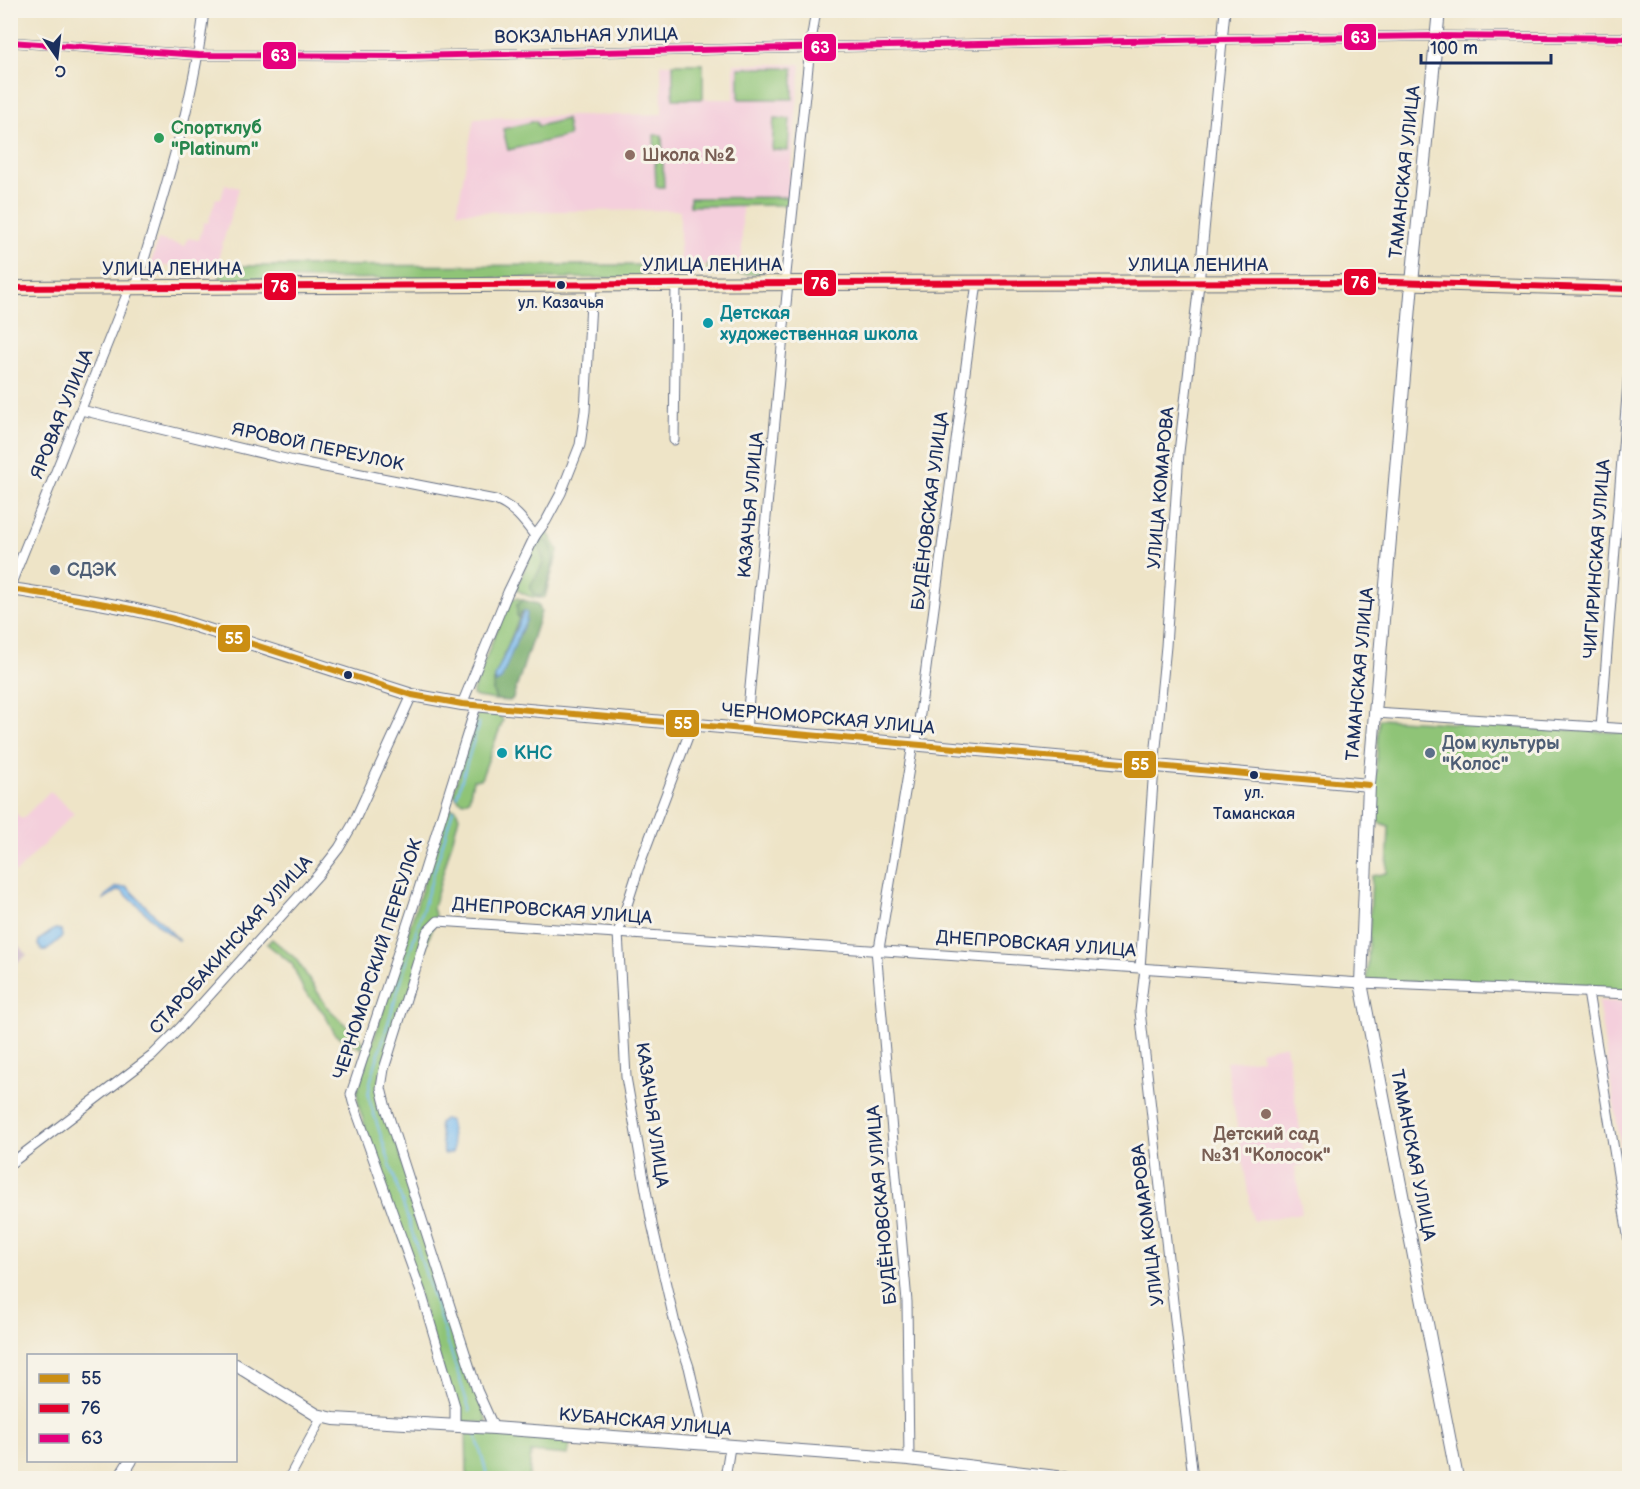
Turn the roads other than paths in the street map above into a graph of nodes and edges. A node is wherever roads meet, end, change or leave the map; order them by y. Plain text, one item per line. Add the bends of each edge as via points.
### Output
1 (204, 10) edge
2 (816, 10) edge
3 (1225, 10) edge
4 (1439, 10) edge
5 (1437, 36) junction
6 (1629, 38) edge
7 (1223, 39) junction
8 (10, 42) edge
9 (810, 48) junction
10 (199, 55) junction
11 (976, 282) junction
12 (676, 283) junction
13 (786, 283) junction
14 (1412, 283) junction
15 (592, 284) junction
16 (1199, 284) junction
17 (133, 287) junction
18 (10, 288) edge
19 (1629, 289) edge
20 (1629, 357) edge
21 (81, 410) junction
22 (674, 440) dead end
23 (535, 536) junction
24 (10, 588) edge
25 (411, 695) junction
26 (462, 704) junction
27 (476, 706) junction
28 (1375, 713) junction
29 (692, 726) junction
30 (1601, 728) junction
31 (1629, 729) edge
32 (746, 730) junction
33 (914, 744) junction
34 (1154, 767) junction
35 (1369, 785) junction
36 (618, 933) junction
37 (877, 949) junction
38 (1142, 968) junction
39 (1361, 983) junction
40 (1588, 992) junction
41 (1629, 994) edge
42 (10, 1164) edge
43 (1629, 1247) edge
44 (237, 1366) edge
45 (322, 1417) junction
46 (455, 1426) junction
47 (494, 1428) junction
48 (702, 1444) junction
49 (730, 1447) junction
50 (909, 1459) junction
51 (130, 1462) edge
52 (1059, 1478) edge
53 (120, 1479) edge
54 (290, 1479) edge
55 (724, 1479) edge
56 (1193, 1479) edge
57 (1457, 1479) edge

1 - 10 street, ЯРОВАЯ УЛИЦА
2 - 9 street, КАЗАЧЬЯ УЛИЦА
3 - 7 street, УЛИЦА КОМАРОВА
4 - 5 street, ТАМАНСКАЯ УЛИЦА
5 - 6 street, ВОКЗАЛЬНАЯ УЛИЦА
5 - 7 street, ВОКЗАЛЬНАЯ УЛИЦА
5 - 14 street, ТАМАНСКАЯ УЛИЦА
7 - 9 street, ВОКЗАЛЬНАЯ УЛИЦА
7 - 16 street, УЛИЦА КОМАРОВА
8 - 10 street, ВОКЗАЛЬНАЯ УЛИЦА
9 - 10 street, ВОКЗАЛЬНАЯ УЛИЦА via 407,56
9 - 13 street, КАЗАЧЬЯ УЛИЦА
10 - 17 street, ЯРОВАЯ УЛИЦА
11 - 13 main road, УЛИЦА ЛЕНИНА
11 - 16 main road, УЛИЦА ЛЕНИНА
11 - 33 street, БУДЁНОВСКАЯ УЛИЦА
12 - 13 main road, УЛИЦА ЛЕНИНА
12 - 15 main road, УЛИЦА ЛЕНИНА
12 - 22 street
13 - 32 street, КАЗАЧЬЯ УЛИЦА
14 - 16 main road, УЛИЦА ЛЕНИНА
14 - 19 main road, УЛИЦА ЛЕНИНА
14 - 28 street, ТАМАНСКАЯ УЛИЦА
15 - 17 main road, УЛИЦА ЛЕНИНА
15 - 23 street via 583,432 561,493
16 - 34 street, УЛИЦА КОМАРОВА via 1179,452
17 - 18 main road, УЛИЦА ЛЕНИНА
17 - 21 street, ЯРОВАЯ УЛИЦА
20 - 30 street, ЧИГИРИНСКАЯ УЛИЦА
21 - 23 street, ЯРОВОЙ ПЕРЕУЛОК via 294,461 495,500 520,515
21 - 24 street, ЯРОВАЯ УЛИЦА
23 - 26 street
24 - 25 street, ЧЕРНОМОРСКАЯ УЛИЦА via 96,601 165,617
25 - 26 street, ЧЕРНОМОРСКАЯ УЛИЦА
25 - 42 street, СТАРОБАКИНСКАЯ УЛИЦА via 353,824 318,876 152,1056
26 - 27 street, ЧЕРНОМОРСКАЯ УЛИЦА
27 - 29 street, ЧЕРНОМОРСКАЯ УЛИЦА
27 - 46 street, ЧЕРНОМОРСКИЙ ПЕРЕУЛОК via 351,1094 421,1292 455,1406
28 - 30 street
28 - 35 street, ТАМАНСКАЯ УЛИЦА
29 - 32 street, ЧЕРНОМОРСКАЯ УЛИЦА
29 - 36 street, КАЗАЧЬЯ УЛИЦА
30 - 31 street
32 - 33 street, ЧЕРНОМОРСКАЯ УЛИЦА
33 - 34 street, ЧЕРНОМОРСКАЯ УЛИЦА
33 - 37 street, БУДЁНОВСКАЯ УЛИЦА
34 - 35 street, ЧЕРНОМОРСКАЯ УЛИЦА
34 - 38 street, УЛИЦА КОМАРОВА
35 - 39 street, ТАМАНСКАЯ УЛИЦА
36 - 37 street, ДНЕПРОВСКАЯ УЛИЦА
36 - 47 street, ДНЕПРОВСКАЯ УЛИЦА via 436,922 427,932 384,1069 381,1089 474,1378
36 - 48 street, КАЗАЧЬЯ УЛИЦА via 626,1077 652,1224 701,1419
37 - 38 street, ДНЕПРОВСКАЯ УЛИЦА
37 - 50 street, БУДЁНОВСКАЯ УЛИЦА via 906,1283
38 - 39 street, ДНЕПРОВСКАЯ УЛИЦА
38 - 56 street, УЛИЦА КОМАРОВА via 1140,1011
39 - 40 street, ДНЕПРОВСКАЯ УЛИЦА
39 - 57 street, ТАМАНСКАЯ УЛИЦА
40 - 41 street, ДНЕПРОВСКАЯ УЛИЦА
40 - 43 street
44 - 45 street, КУБАНСКАЯ УЛИЦА
45 - 46 street, КУБАНСКАЯ УЛИЦА
45 - 54 street
46 - 47 street, КУБАНСКАЯ УЛИЦА
47 - 48 street, КУБАНСКАЯ УЛИЦА
48 - 49 street, КУБАНСКАЯ УЛИЦА
49 - 50 street, КУБАНСКАЯ УЛИЦА
49 - 55 street
50 - 52 street, КУБАНСКАЯ УЛИЦА
51 - 53 street

